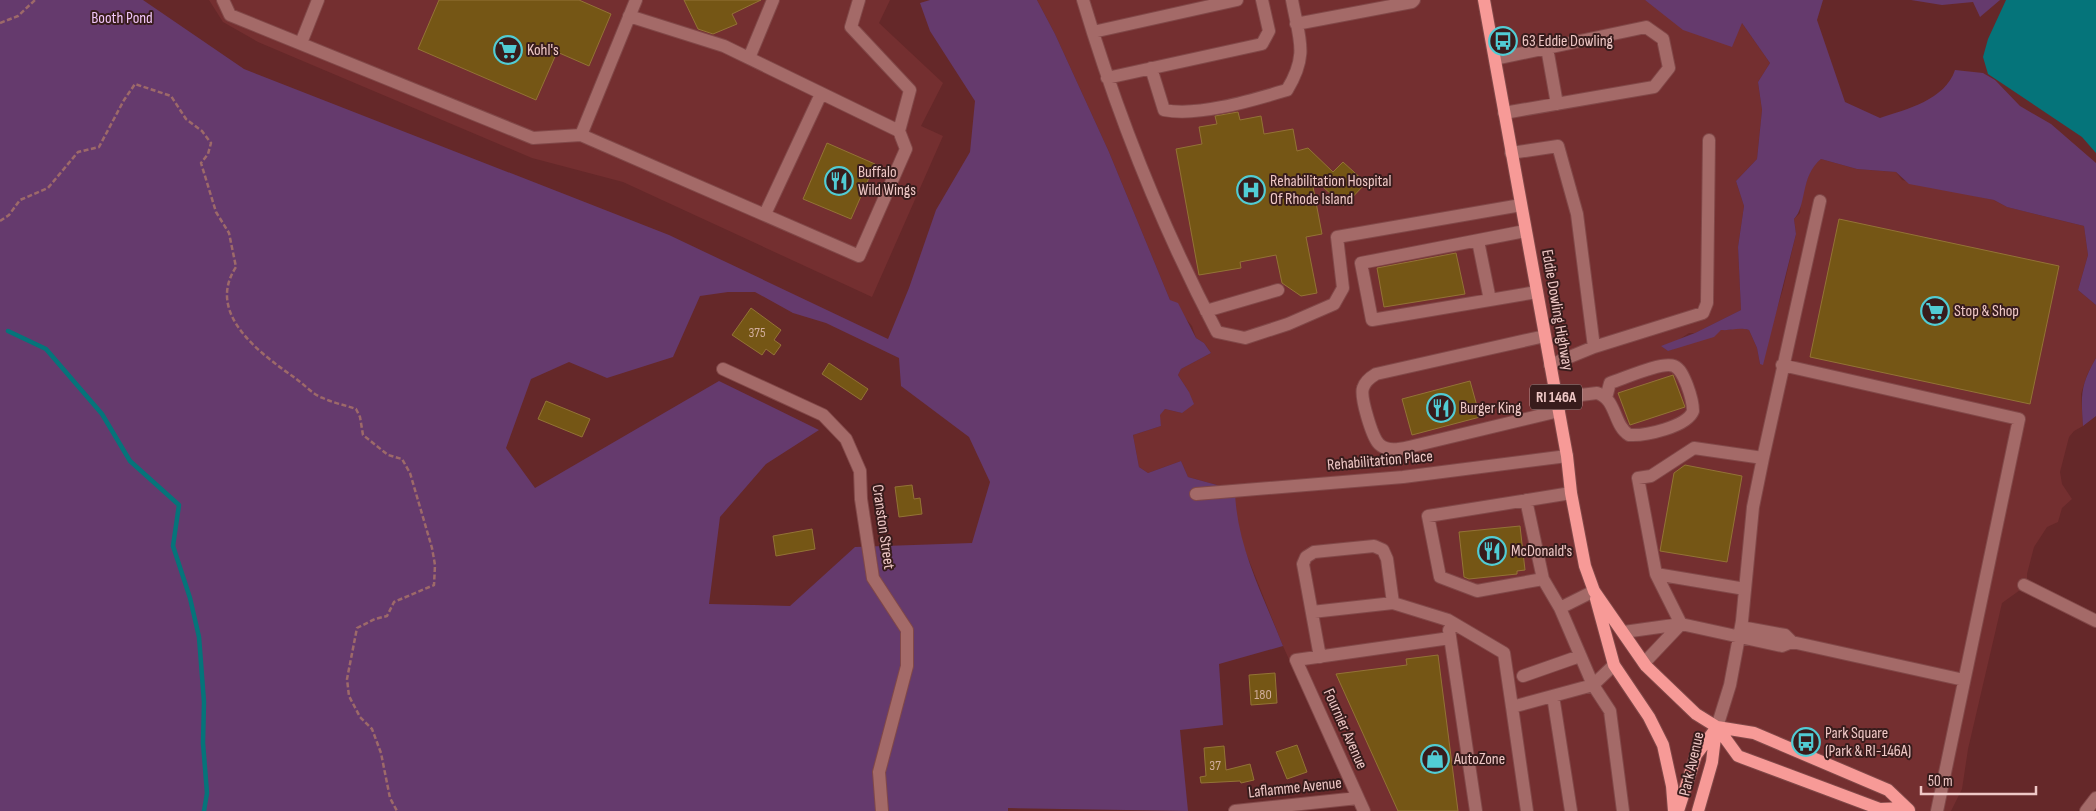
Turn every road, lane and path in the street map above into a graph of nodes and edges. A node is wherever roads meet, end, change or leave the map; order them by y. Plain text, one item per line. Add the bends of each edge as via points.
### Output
1 (34, 0) edge
2 (223, 0) edge
3 (318, 0) edge
4 (636, 0) edge
5 (773, 0) edge
6 (858, 0) edge
7 (1237, 0) edge
8 (1262, 0) edge
9 (1292, 0) edge
10 (1414, 0) edge
11 (1484, 0) edge
12 (1087, 2) edge
13 (629, 16) junction
14 (0, 23) edge
15 (1296, 24) junction
16 (1093, 32) junction
17 (301, 43) junction
18 (1547, 48) junction
19 (749, 58) junction
20 (1495, 59) junction
21 (1151, 68) junction
22 (1107, 78) junction
23 (821, 94) junction
24 (1557, 104) junction
25 (1504, 113) junction
26 (899, 131) junction
27 (581, 135) junction
28 (1709, 140) dead end
29 (1511, 153) junction
30 (1820, 202) dead end
31 (1521, 205) junction
32 (765, 214) junction
33 (0, 221) edge
34 (1526, 231) junction
35 (1478, 241) junction
36 (1278, 290) dead end
37 (1537, 292) junction
38 (1490, 300) junction
39 (1206, 311) junction
40 (1545, 336) junction
41 (1594, 347) junction
42 (1550, 365) junction
43 (1782, 365) junction
44 (723, 369) dead end
45 (1606, 398) junction
46 (1557, 404) junction
47 (1567, 456) junction
48 (1763, 458) junction
49 (1571, 493) junction
50 (1196, 494) dead end
51 (1526, 500) junction
52 (1656, 574) junction
53 (1543, 579) junction
54 (2024, 585) dead end
55 (1746, 589) junction
56 (1594, 591) junction
57 (1393, 603) junction
58 (1560, 608) junction
59 (1312, 612) junction
60 (1448, 620) junction
61 (2096, 621) edge
62 (1681, 624) junction
63 (1624, 632) junction
64 (1740, 632) junction
65 (1450, 638) junction
66 (1580, 656) junction
67 (1320, 657) junction
68 (1644, 663) junction
69 (1614, 665) junction
70 (1523, 676) dead end
71 (1964, 680) junction
72 (1593, 685) junction
73 (1553, 696) junction
74 (1512, 707) junction
75 (1717, 727) junction
76 (1358, 798) junction
77 (2096, 798) edge
78 (1909, 809) edge
79 (397, 811) edge
80 (882, 811) edge
81 (1235, 811) edge
82 (1364, 811) edge
83 (1476, 811) edge
84 (1527, 811) edge
85 (1571, 811) edge
86 (1623, 811) edge
87 (1674, 811) edge
88 (1678, 811) edge
89 (1698, 811) edge
90 (1937, 811) edge
91 (2086, 811) edge

1 - 14 path via 18,16
2 - 17 street via 230,14
3 - 17 street
4 - 13 street
5 - 19 street
6 - 26 street via 851,28 910,90
7 - 16 street
8 - 21 street via 1269,31 1262,44
9 - 15 street
10 - 15 street
11 - 20 main road, Eddie Dowling Highway / RI 146A
12 - 16 street
13 - 19 street via 724,46
13 - 27 street
15 - 21 street via 1301,54 1298,72 1286,90 1254,100 1180,114 1164,110
16 - 22 street
17 - 27 street via 532,138
18 - 20 street
18 - 24 street
18 - 24 street via 1646,27 1663,39 1669,68 1654,87
19 - 23 street
20 - 25 main road, Eddie Dowling Highway / RI 146A
21 - 22 street
22 - 39 street via 1186,274
23 - 26 street
23 - 32 street
24 - 25 street
25 - 29 main road, Eddie Dowling Highway / RI 146A
26 - 32 street via 906,149 859,256
27 - 32 street
28 - 41 street via 1707,303 1703,313
29 - 31 main road, Eddie Dowling Highway / RI 146A
29 - 41 street via 1558,146 1577,214
30 - 43 street
31 - 34 main road, Eddie Dowling Highway / RI 146A
31 - 39 street via 1337,237 1343,288 1334,304 1288,324 1245,338 1217,332
33 - 79 path via 20,200 48,188 78,152 99,147 136,84 171,96 186,119 211,143 201,163 216,212 229,233 234,253 236,267 230,277 227,304 237,328 267,359 321,398 356,409 363,435 388,454 402,459 410,473 432,548 434,585 394,602 387,616 375,618 357,628 347,679 349,696 360,717 372,729 381,753 390,798
34 - 35 street
34 - 37 main road, Eddie Dowling Highway / RI 146A
35 - 38 street
35 - 38 street via 1361,263 1372,320
36 - 39 street
37 - 38 street
37 - 40 main road, Eddie Dowling Highway / RI 146A
40 - 42 main road, Eddie Dowling Highway / RI 146A
40 - 46 street via 1376,374 1363,387 1362,397 1374,437 1389,449 1495,426
41 - 42 street
42 - 46 main road, Eddie Dowling Highway / RI 146A
43 - 48 street
43 - 71 street via 2019,418
44 - 80 street, Cranston Street via 823,415 846,439 860,471 873,578 907,630 907,666 879,772
45 - 45 street via 1621,427 1629,434 1650,433 1686,421 1693,411 1684,378 1675,366 1669,365 1610,383
45 - 46 street via 1597,393
46 - 47 main road, Eddie Dowling Highway / RI 146A
47 - 49 main road, Eddie Dowling Highway / RI 146A
47 - 50 street, Rehabilitation Place via 1403,477
48 - 52 street via 1694,448 1651,476 1638,478
48 - 55 street via 1753,507
49 - 51 street
49 - 56 main road, Eddie Dowling Highway / RI 146A via 1585,566
51 - 53 street
51 - 53 street via 1428,516 1440,577 1477,591
52 - 55 street
52 - 62 street
53 - 58 street
54 - 61 street
55 - 64 street
56 - 58 street
56 - 63 main road, Eddie Dowling Highway / RI 146A
56 - 69 main road
57 - 59 street
57 - 59 street via 1383,550 1374,546 1314,552 1306,557 1303,564
57 - 60 street
58 - 66 street
59 - 67 street
60 - 65 street
60 - 74 street via 1504,653
62 - 63 street
62 - 64 street
62 - 68 street
63 - 68 main road, Eddie Dowling Highway / RI 146A
64 - 71 street via 1782,646 1792,642
64 - 75 street via 1730,685
65 - 67 street
65 - 83 street
66 - 70 street
66 - 72 street
67 - 76 street, Fournier Avenue via 1296,660
68 - 75 main road, Eddie Dowling Highway / RI 146A via 1696,714
69 - 72 street
69 - 87 main road via 1664,745
71 - 90 street
72 - 73 street
72 - 86 street via 1610,711
73 - 74 street
73 - 85 street
74 - 84 street
75 - 78 main road, RI 146A via 1754,733 1888,790
75 - 78 main road, RI 146A via 1738,756 1880,809
75 - 88 main road, Park Avenue via 1696,755
75 - 89 main road, Park Avenue via 1712,762
76 - 81 street, Laflamme Avenue
76 - 82 street, Fournier Avenue
77 - 91 street

